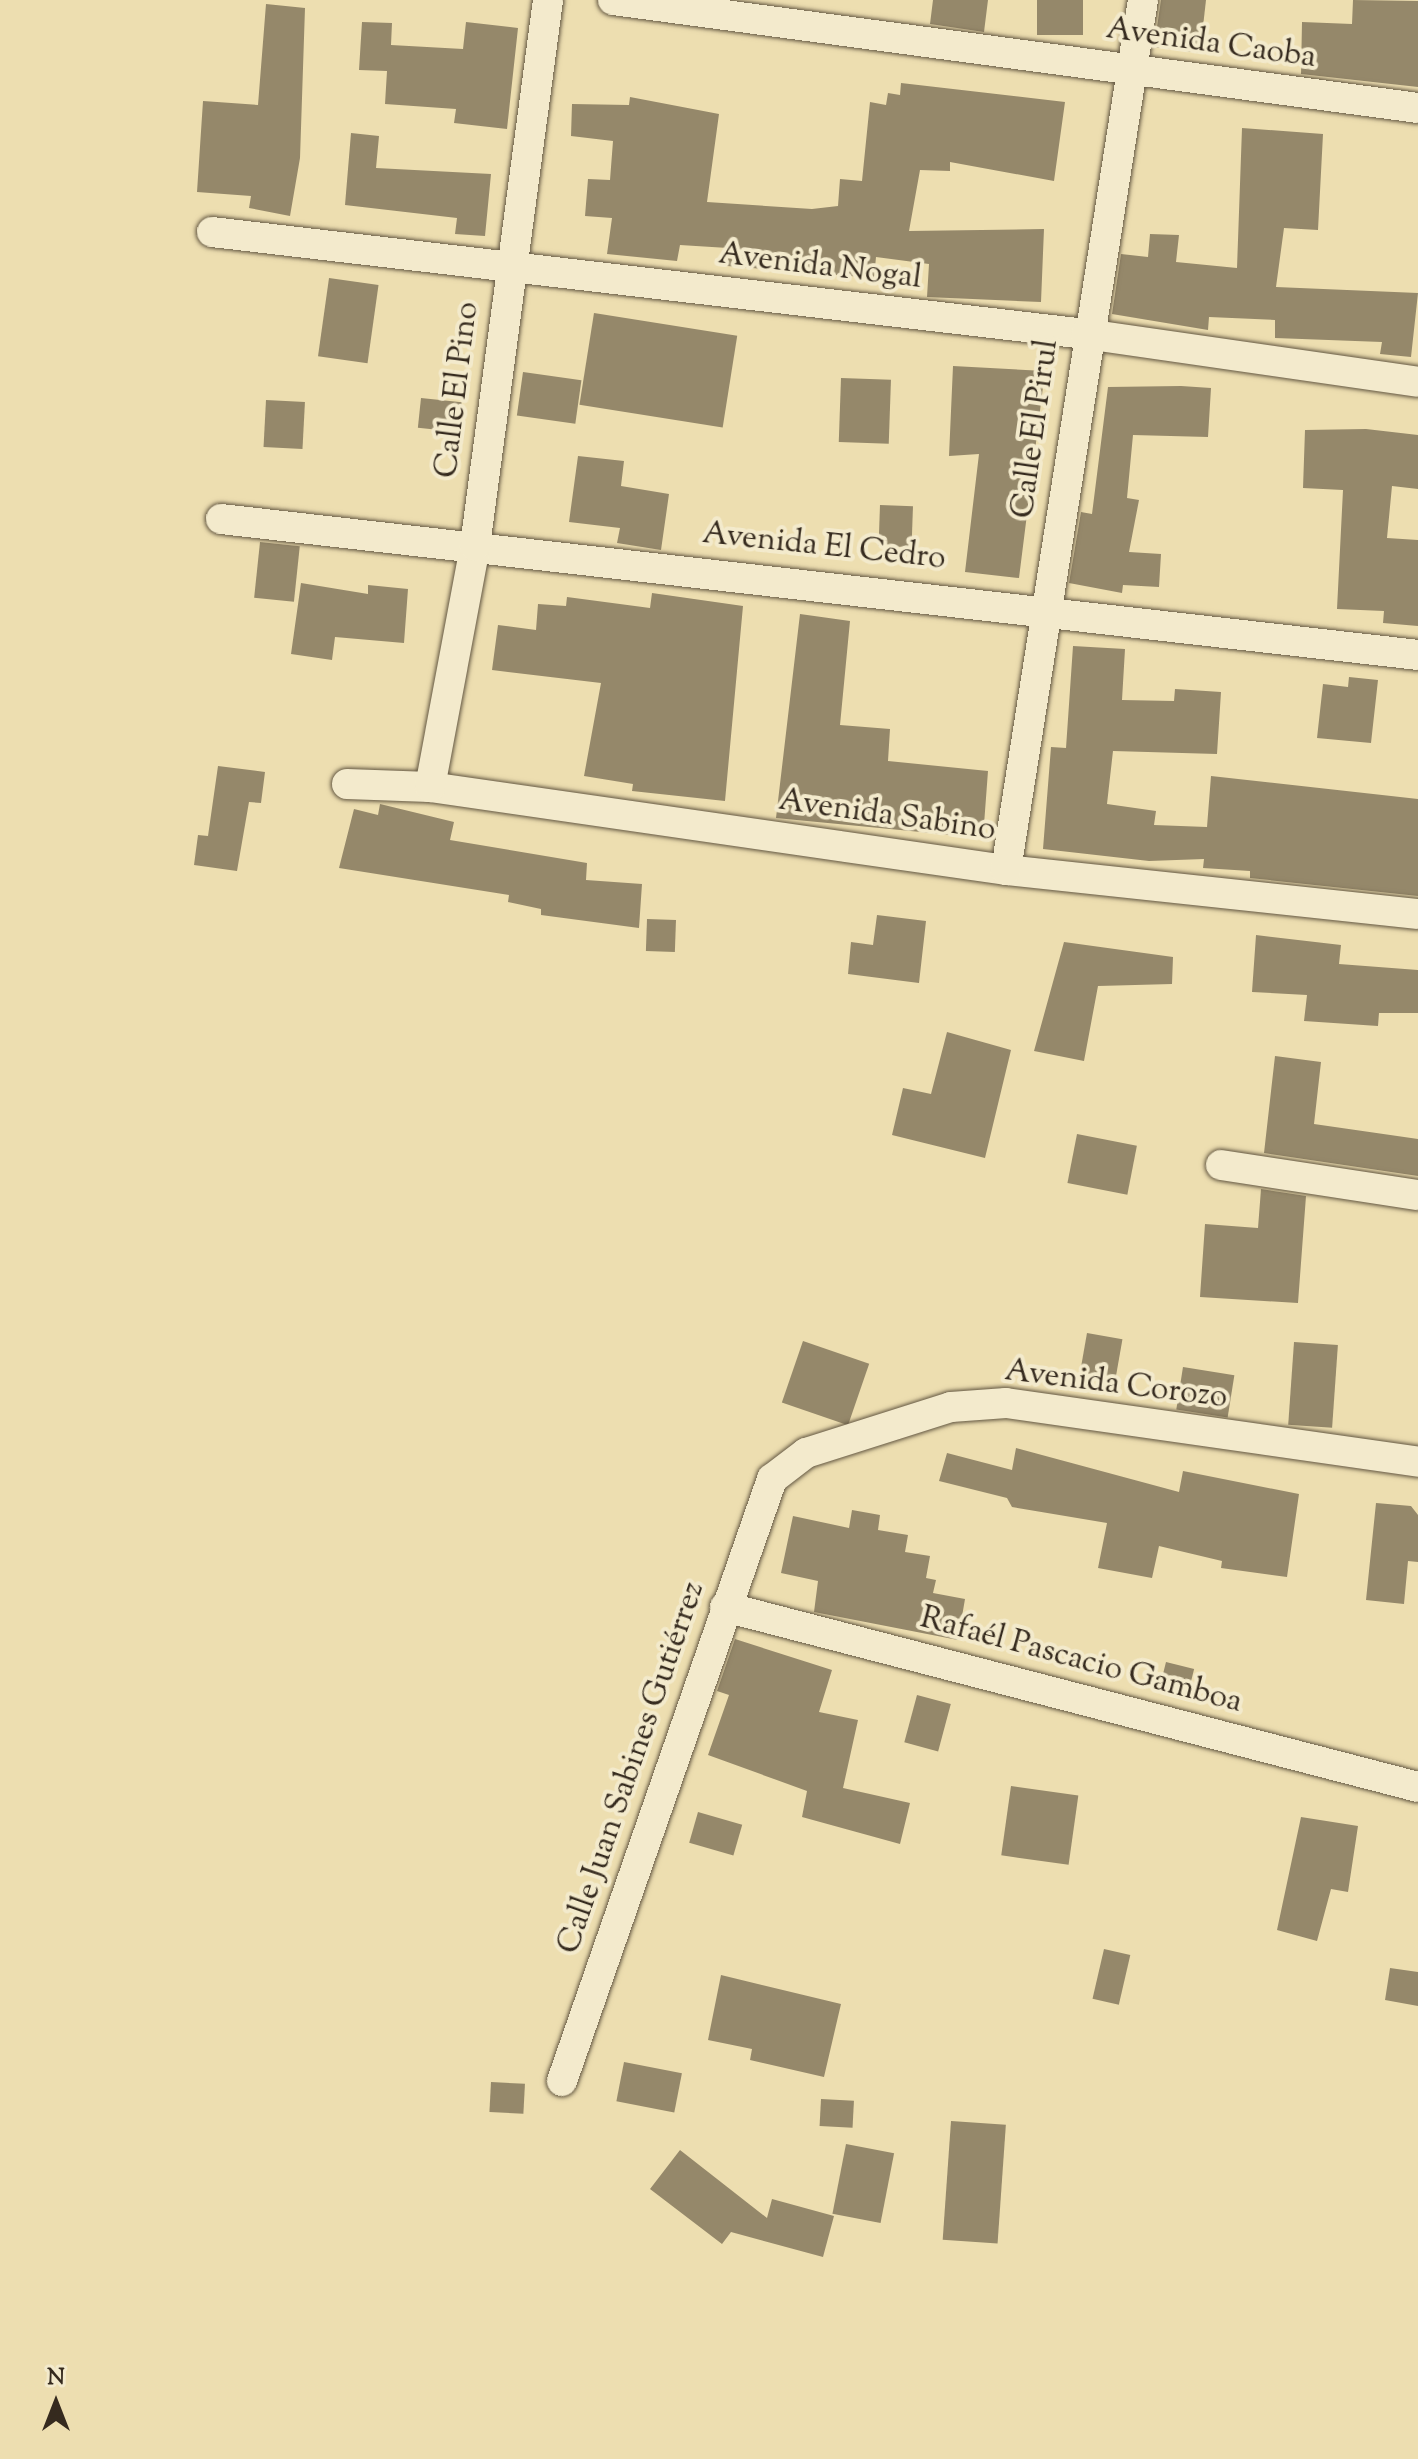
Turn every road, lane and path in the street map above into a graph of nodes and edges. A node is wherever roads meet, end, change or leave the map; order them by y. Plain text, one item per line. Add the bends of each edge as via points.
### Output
1 (548, 0) edge
2 (613, 0) edge
3 (1143, 0) edge
4 (1135, 69) junction
5 (1418, 108) edge
6 (212, 232) dead end
7 (510, 267) junction
8 (1086, 334) junction
9 (1418, 382) edge
10 (221, 519) dead end
11 (475, 546) junction
12 (1047, 607) junction
13 (1418, 655) edge
14 (347, 784) dead end
15 (430, 787) junction
16 (1006, 870) junction
17 (1418, 914) edge
18 (1221, 1165) dead end
19 (1418, 1195) edge
20 (1418, 1462) edge
21 (772, 1479) joint
22 (725, 1607) junction
23 (1418, 1787) edge
24 (562, 2081) dead end

1 - 7 street, Calle El Pino
2 - 4 street, Avenida Caoba
3 - 4 street, Calle El Pirul
4 - 5 street, Avenida Caoba
4 - 8 street, Calle El Pirul
6 - 7 street, Avenida Nogal
7 - 8 street, Avenida Nogal
7 - 11 street, Calle El Pino
8 - 9 street, Avenida Nogal
8 - 12 street, Calle El Pirul
10 - 11 street, Avenida El Cedro
11 - 12 street, Avenida El Cedro
11 - 15 street, Calle El Pino
12 - 13 street, Avenida El Cedro
12 - 16 street, Calle El Pirul
14 - 15 street, Avenida Sabino
15 - 16 street, Avenida Sabino
16 - 17 street, Avenida Sabino
18 - 19 street
20 - 21 street, Avenida Corozo via 1006,1403 951,1407 806,1453
21 - 22 street, Calle Juan Sabines Gutiérrez
22 - 23 street, Rafaél Pascacio Gamboa
22 - 24 street, Calle Juan Sabines Gutiérrez

